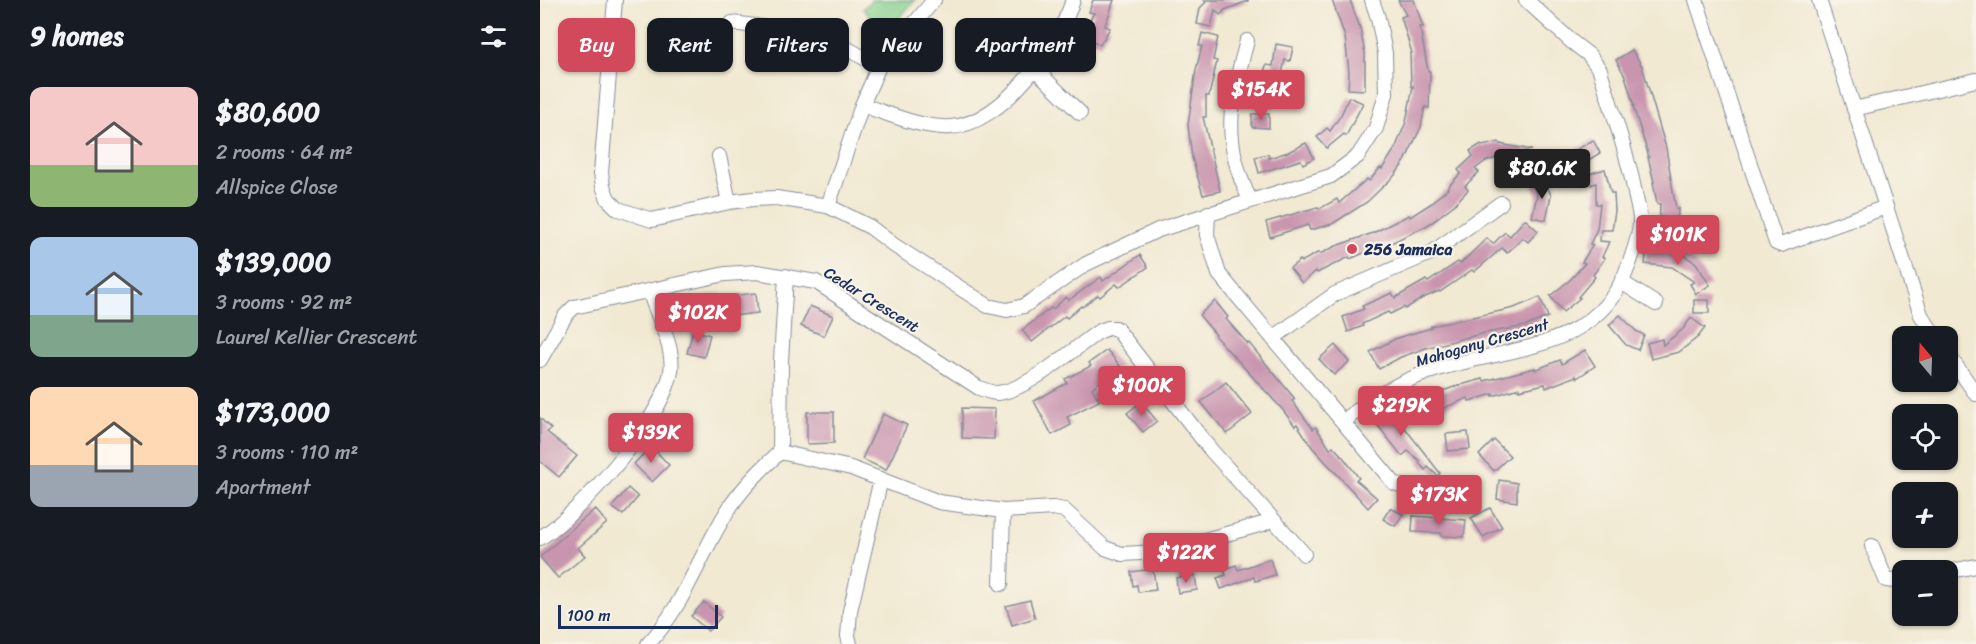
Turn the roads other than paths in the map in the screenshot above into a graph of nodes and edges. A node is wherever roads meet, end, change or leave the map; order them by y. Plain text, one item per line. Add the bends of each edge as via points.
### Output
1 (615, 0) edge
2 (934, 0) edge
3 (1072, 0) edge
4 (1372, 0) edge
5 (1526, 0) edge
6 (1696, 0) edge
7 (1819, 0) edge
8 (919, 18) edge
9 (1066, 18) edge
10 (733, 23) edge
11 (1247, 41) dead end
12 (861, 56) edge
13 (876, 72) edge
14 (1030, 72) edge
15 (1038, 72) edge
16 (1976, 80) edge
17 (862, 105) junction
18 (1854, 109) junction
19 (1080, 113) dead end
20 (720, 156) dead end
21 (1250, 200) junction
22 (729, 202) junction
23 (1501, 203) dead end
24 (828, 206) junction
25 (1886, 207) junction
26 (1208, 213) junction
27 (786, 276) junction
28 (1623, 283) junction
29 (649, 291) junction
30 (1656, 304) dead end
31 (1928, 326) edge
32 (1273, 338) junction
33 (540, 360) edge
34 (1958, 369) edge
35 (1976, 394) edge
36 (1343, 422) junction
37 (780, 452) junction
38 (881, 479) junction
39 (1461, 488) dead end
40 (1003, 511) junction
41 (1272, 519) junction
42 (540, 538) edge
43 (1872, 546) dead end
44 (1304, 554) dead end
45 (1976, 566) edge
46 (1958, 570) edge
47 (1892, 581) edge
48 (1001, 584) dead end
49 (648, 644) edge
50 (850, 644) edge

1 - 22 street via 601,173 608,199 618,209 652,220
2 - 8 street
3 - 9 street
4 - 21 street via 1385,52 1386,93 1376,128 1358,156 1331,176
5 - 28 street, Mahogany Crescent via 1589,55 1600,70 1640,220
6 - 25 street via 1776,243 1786,243
7 - 18 street
10 - 12 street via 833,41
11 - 21 street via 1230,111 1239,176
13 - 17 street
14 - 17 street via 984,118 951,128 919,124
15 - 19 street
16 - 18 street
17 - 24 street
18 - 25 street
20 - 22 street
21 - 26 street
22 - 24 street via 776,198
23 - 32 street via 1433,252 1335,294
24 - 26 street via 870,227 988,306 1007,310 1024,306 1086,264 1158,230
25 - 31 street via 1921,315
26 - 32 street via 1207,235 1219,274
27 - 29 street, Cedar Crescent via 757,272 725,274
27 - 37 street
27 - 41 street, Cedar Crescent via 816,282 979,388 995,393 1038,376 1098,332 1116,328 1210,449
28 - 30 street
28 - 36 street, Mahogany Crescent via 1597,316 1566,335 1441,368 1368,400
29 - 33 street, Cedar Crescent via 574,307
29 - 42 street via 670,350 672,370 652,418 589,496
32 - 36 street
34 - 35 street
36 - 39 street via 1394,483 1423,493
37 - 38 street
37 - 49 street via 756,474 728,510 674,609
38 - 40 street via 939,502
38 - 50 street via 850,612
40 - 41 street via 1064,510 1105,548 1122,554 1160,552 1263,525
40 - 48 street
41 - 44 street
43 - 47 street via 1886,580
45 - 46 street

